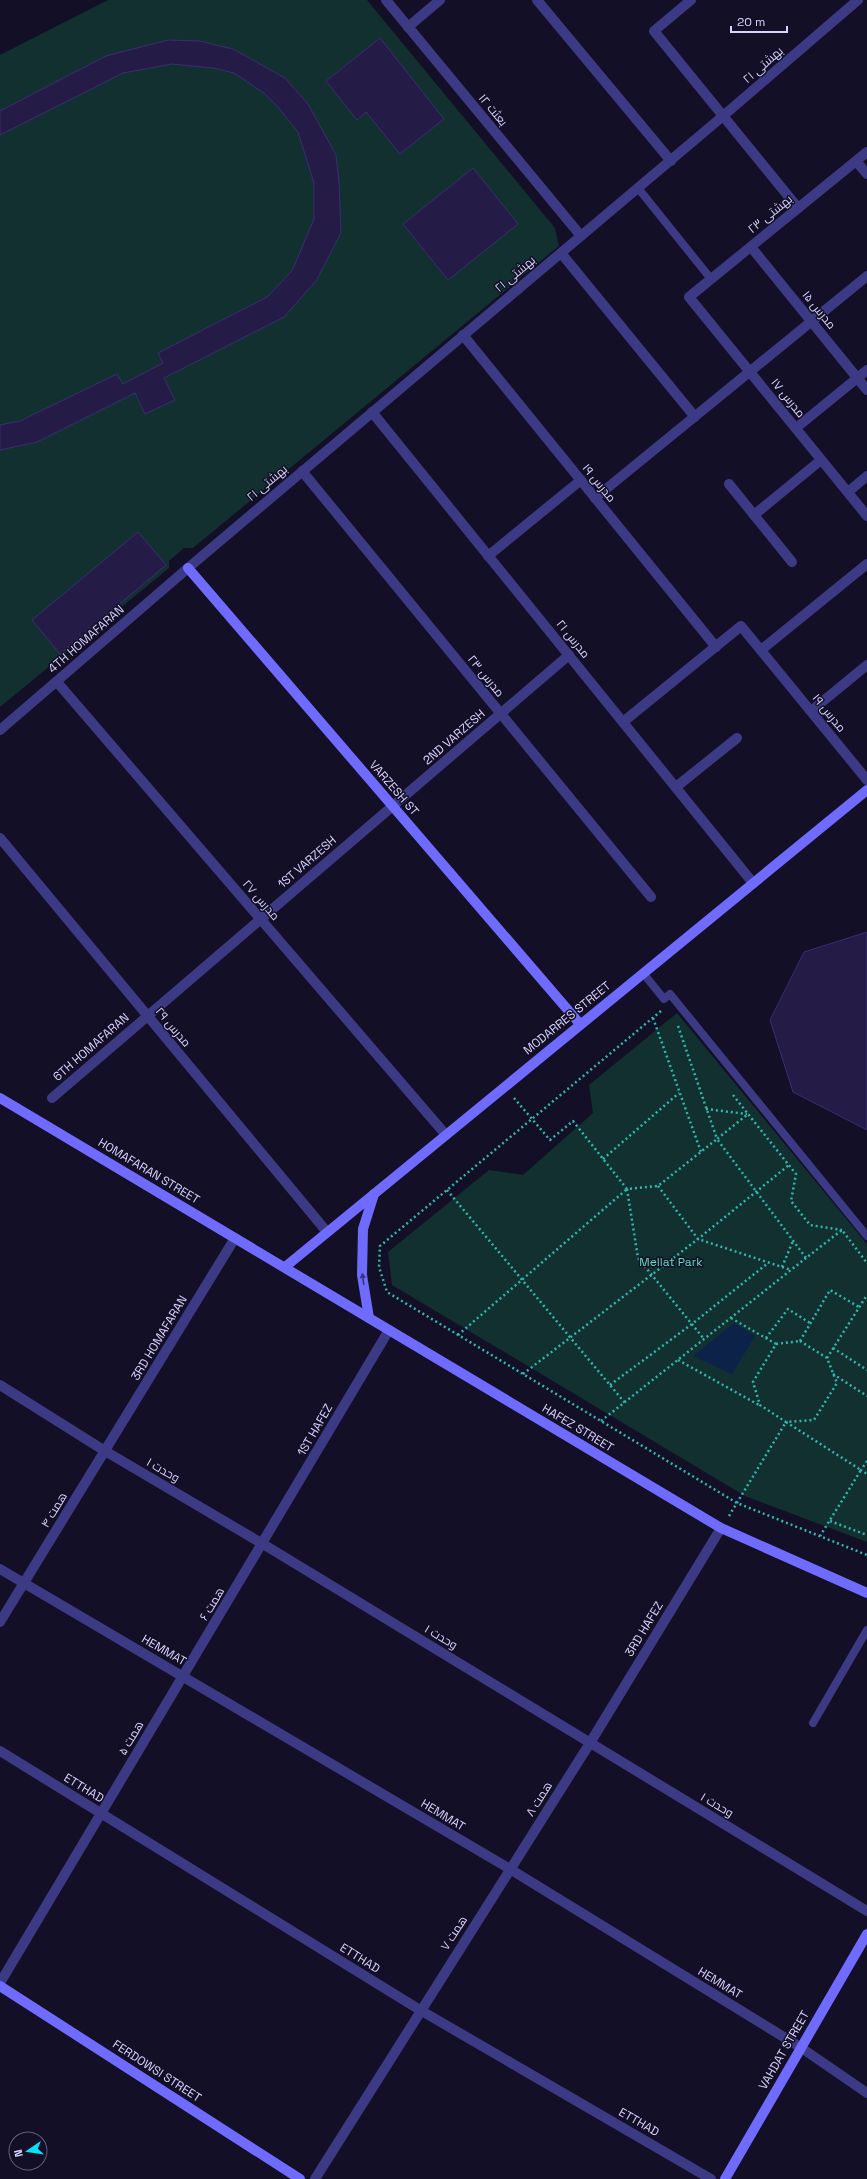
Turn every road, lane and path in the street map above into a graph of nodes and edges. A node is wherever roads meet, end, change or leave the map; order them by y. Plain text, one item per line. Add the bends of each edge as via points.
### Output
1 (386, 0) edge
2 (440, 0) edge
3 (537, 0) edge
4 (689, 0) edge
5 (858, 0) edge
6 (408, 27) junction
7 (723, 116) junction
8 (867, 152) edge
9 (671, 161) junction
10 (856, 161) junction
11 (867, 174) edge
12 (638, 188) junction
13 (798, 208) junction
14 (581, 236) junction
15 (751, 247) junction
16 (561, 253) junction
17 (867, 276) edge
18 (712, 279) junction
19 (689, 297) joint
20 (811, 321) junction
21 (463, 335) junction
22 (867, 370) edge
23 (750, 372) junction
24 (857, 378) junction
25 (867, 390) edge
26 (372, 412) junction
27 (695, 417) junction
28 (796, 428) junction
29 (822, 460) junction
30 (302, 471) junction
31 (867, 476) edge
32 (581, 480) junction
33 (729, 484) dead end
34 (848, 492) junction
35 (595, 498) junction
36 (754, 515) junction
37 (867, 516) edge
38 (488, 556) junction
39 (792, 562) dead end
40 (867, 564) edge
41 (188, 568) junction
42 (716, 646) junction
43 (761, 650) junction
44 (569, 656) junction
45 (867, 665) edge
46 (57, 682) junction
47 (811, 711) junction
48 (500, 714) junction
49 (623, 722) junction
50 (0, 730) edge
51 (737, 738) dead end
52 (867, 780) edge
53 (676, 788) junction
54 (867, 790) edge
55 (393, 806) junction
56 (0, 838) edge
57 (753, 883) junction
58 (651, 898) dead end
59 (260, 920) junction
60 (643, 973) junction
61 (662, 1010) dead end
62 (148, 1016) junction
63 (653, 1018) junction
64 (677, 1021) dead end
65 (580, 1024) junction
66 (504, 1087) junction
67 (679, 1093) junction
68 (0, 1098) edge
69 (52, 1098) dead end
70 (706, 1109) junction
71 (748, 1114) junction
72 (532, 1119) junction
73 (446, 1135) junction
74 (717, 1140) junction
75 (701, 1152) junction
76 (603, 1159) junction
77 (789, 1165) junction
78 (658, 1186) junction
79 (626, 1189) junction
80 (447, 1190) junction
81 (756, 1192) junction
82 (374, 1193) junction
83 (842, 1230) junction
84 (327, 1232) junction
85 (867, 1236) edge
86 (235, 1238) junction
87 (698, 1239) junction
88 (793, 1241) junction
89 (806, 1258) junction
90 (768, 1263) junction
91 (867, 1264) edge
92 (285, 1267) junction
93 (782, 1267) junction
94 (791, 1270) junction
95 (652, 1275) junction
96 (522, 1279) junction
97 (867, 1295) edge
98 (859, 1307) junction
99 (370, 1318) junction
100 (731, 1318) junction
101 (810, 1323) junction
102 (692, 1324) junction
103 (389, 1330) junction
104 (458, 1335) junction
105 (570, 1337) junction
106 (766, 1338) junction
107 (704, 1339) junction
108 (800, 1341) junction
109 (776, 1344) junction
110 (833, 1348) junction
111 (827, 1358) junction
112 (678, 1360) junction
113 (867, 1370) edge
114 (833, 1373) junction
115 (523, 1374) junction
116 (0, 1385) edge
117 (610, 1385) junction
118 (867, 1396) edge
119 (625, 1403) junction
120 (760, 1405) junction
121 (601, 1421) junction
122 (786, 1422) junction
123 (105, 1451) junction
124 (867, 1461) edge
125 (861, 1470) junction
126 (867, 1474) edge
127 (737, 1503) junction
128 (830, 1521) junction
129 (721, 1528) junction
130 (820, 1536) junction
131 (867, 1536) edge
132 (263, 1544) junction
133 (867, 1555) edge
134 (0, 1569) edge
135 (24, 1583) junction
136 (867, 1593) edge
137 (0, 1622) edge
138 (867, 1630) edge
139 (183, 1677) junction
140 (813, 1723) dead end
141 (590, 1743) junction
142 (0, 1751) edge
143 (102, 1814) junction
144 (510, 1869) junction
145 (867, 1911) edge
146 (867, 1934) edge
147 (864, 1945) edge
148 (0, 1984) edge
149 (420, 2010) junction
150 (800, 2047) junction
151 (867, 2093) edge
152 (300, 2179) edge
153 (315, 2179) edge
154 (711, 2179) edge
155 (725, 2179) edge

1 - 6 street, بعثت ۱۲
2 - 6 street
3 - 9 street
4 - 7 street via 654,31
5 - 7 street, بهشتی ۲۱
6 - 14 street, بعثت ۱۲
7 - 9 street, بهشتی ۲۱
7 - 13 street
8 - 10 street, بهشتی ۲۳
9 - 12 street, بهشتی ۲۱
10 - 11 street
10 - 13 street, بهشتی ۲۳
12 - 14 street, بهشتی ۲۱
12 - 18 lane
13 - 15 street, بهشتی ۲۳
14 - 16 street, بهشتی ۲۱
15 - 18 street, بهشتی ۲۳
15 - 20 street, مدرس ۱۵
16 - 21 street, بهشتی ۲۱
16 - 27 street
17 - 20 street
18 - 19 street, بهشتی ۲۳
19 - 23 street, مدرس ۱۷
20 - 23 street
20 - 24 street, مدرس ۱۵
21 - 26 street, بهشتی ۲۱
21 - 32 street, مدرس ۱۹
22 - 24 street
23 - 27 street
23 - 28 street, مدرس ۱۷
24 - 25 street, مدرس ۱۵
24 - 28 street
26 - 30 street, بهشتی ۲۱
26 - 38 street, مدرس ۲۱
27 - 35 street
28 - 29 street, مدرس ۱۷
29 - 34 street, مدرس ۱۷
29 - 36 street
30 - 41 street, بهشتی ۲۱
30 - 48 street, مدرس ۲۳
31 - 34 street
32 - 35 street, مدرس ۱۹
32 - 38 street
33 - 36 street
34 - 37 street, مدرس ۱۷
35 - 42 street, مدرس ۱۹
36 - 39 street
38 - 44 street, مدرس ۲۱
40 - 43 street
41 - 46 street, 4TH HOMAFARAN
41 - 55 main road, VARZESH ST
42 - 43 street, مدرس ۱۹ via 741,626
42 - 49 street
43 - 47 street, مدرس ۱۹
44 - 48 street, 2ND VARZESH
44 - 49 street, مدرس ۲۱
45 - 47 street
46 - 50 street, 4TH HOMAFARAN
46 - 59 street, مدرس ۲۷
47 - 52 street, مدرس ۱۹
48 - 55 street, 2ND VARZESH
48 - 58 street, مدرس ۲۳
49 - 53 street, مدرس ۲۱
51 - 53 street
53 - 57 street, مدرس ۲۱
54 - 57 main road, MODARRES STREET
55 - 59 street, 1ST VARZESH
55 - 65 main road, VARZESH ST
56 - 62 street, مدرس ۲۹
57 - 60 main road, MODARRES STREET
59 - 62 street, 1ST VARZESH
59 - 73 street, مدرس ۲۷
60 - 65 main road, MODARRES STREET
60 - 85 lane via 664,999 670,994
61 - 63 path
62 - 69 street, 6TH HOMAFARAN
62 - 84 street, مدرس ۲۹
63 - 67 path
63 - 72 path
64 - 70 path
65 - 66 main road, MODARRES STREET
66 - 72 path
66 - 73 main road, MODARRES STREET
67 - 75 path
67 - 76 path
68 - 86 main road, HOMAFARAN STREET
70 - 71 path
70 - 74 path
71 - 74 path
71 - 77 path
72 - 76 path via 550,1140 573,1121
72 - 80 path
73 - 82 main road, MODARRES STREET
74 - 75 path
74 - 81 path
75 - 78 path
76 - 79 path
77 - 81 path
77 - 83 path via 796,1174 791,1201 810,1225
78 - 79 path
78 - 87 path
79 - 95 path via 638,1258
79 - 96 path
80 - 96 path
80 - 104 path via 380,1246 379,1267 387,1292
81 - 87 path
81 - 88 path
82 - 84 main road, MODARRES STREET
99 -> 82 main road via 362,1275 363,1228
83 - 89 path
83 - 91 path
84 - 92 main road, MODARRES STREET
86 - 92 main road, HOMAFARAN STREET
86 - 123 street, 3RD HOMAFARAN
87 - 90 path
87 - 95 path
88 - 89 path
88 - 93 path
89 - 94 path
90 - 93 path
90 - 102 path
92 - 99 main road, HAFEZ STREET
93 - 94 path
94 - 100 path
95 - 102 path
95 - 105 path
96 - 104 path
96 - 105 path
97 - 98 path
98 - 101 path via 830,1290
98 - 110 path
99 - 103 main road, HAFEZ STREET
100 - 106 path
100 - 107 path
101 - 106 path via 788,1309
101 - 108 path
102 - 107 path
102 - 117 path
103 - 129 main road, HAFEZ STREET
103 - 132 street, 1ST HAFEZ
104 - 115 path
105 - 115 path
105 - 117 path
106 - 109 path
107 - 112 path
108 - 109 path
108 - 111 path
109 - 120 path via 753,1382
110 - 111 path
110 - 113 path
111 - 114 path
112 - 119 path
112 - 120 path
114 - 118 path
114 - 122 path via 837,1383 814,1420
115 - 121 path
116 - 123 street, وحدت ۱
117 - 119 path
119 - 121 path
120 - 122 path
121 - 127 path
122 - 125 path
122 - 127 path
123 - 132 street, وحدت ۱
123 - 135 street, همت ۴
124 - 125 path
125 - 126 path
125 - 128 path
127 - 129 path
127 - 130 path
128 - 130 path
128 - 131 path
129 - 136 main road, HAFEZ STREET
129 - 141 street, 3RD HAFEZ
130 - 133 path
132 - 139 street, همت ۶
132 - 141 street, وحدت ۱
134 - 135 street, HEMMAT
135 - 137 street, همت ۴
135 - 139 street, HEMMAT
138 - 140 lane
139 - 143 street, همت ۵
139 - 144 street, HEMMAT
141 - 144 street, همت ۸
141 - 145 street, وحدت ۱
142 - 143 street, ETTHAD
143 - 148 street, همت ۵
143 - 149 street, ETTHAD
144 - 149 street, همت ۷
144 - 150 street, HEMMAT
146 - 147 main road, VAHDAT STREET
147 - 150 main road, VAHDAT STREET
148 - 152 main road, FERDOWSI STREET
149 - 153 street, همت ۷
149 - 154 street, ETTHAD
150 - 151 street, HEMMAT
150 - 155 main road, VAHDAT STREET

